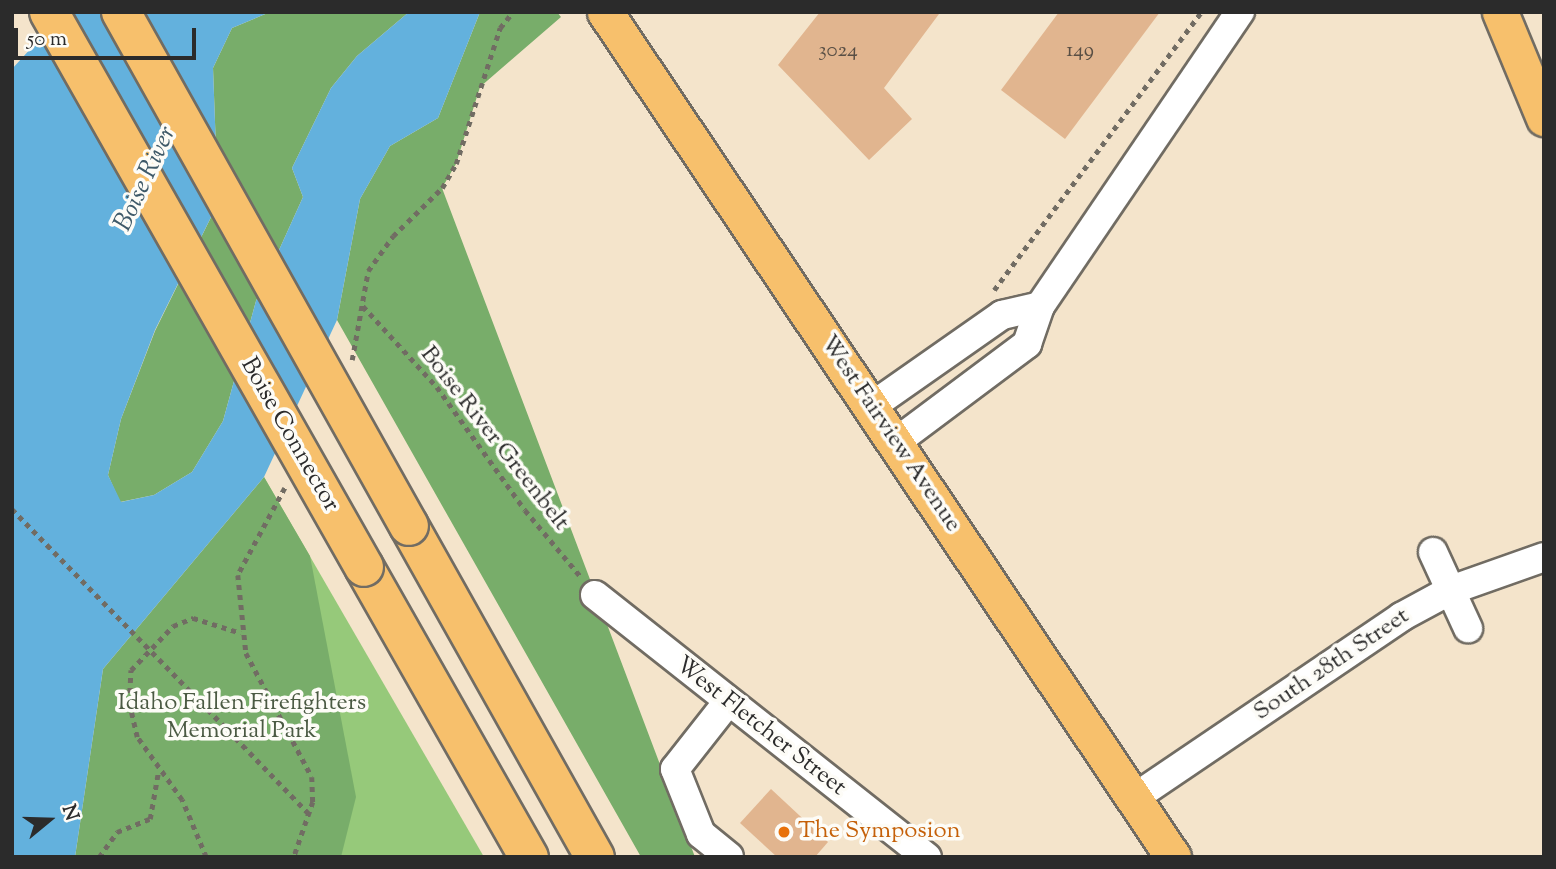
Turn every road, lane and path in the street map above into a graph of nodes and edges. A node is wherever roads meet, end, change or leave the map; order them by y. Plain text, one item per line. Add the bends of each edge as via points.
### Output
1 (49, 12) edge
2 (121, 12) edge
3 (513, 12) edge
4 (605, 12) edge
5 (1201, 12) edge
6 (1240, 12) edge
7 (1500, 12) edge
8 (1544, 118) edge
9 (986, 299) dead end
10 (363, 305) junction
11 (1040, 306) junction
12 (347, 372) dead end
13 (872, 407) junction
14 (896, 442) junction
15 (289, 481) dead end
16 (12, 509) edge
17 (1433, 552) dead end
18 (1544, 557) edge
19 (1451, 590) junction
20 (595, 595) joint
21 (1468, 628) dead end
22 (241, 633) junction
23 (727, 704) junction
24 (158, 772) junction
25 (1133, 798) junction
26 (309, 814) junction
27 (99, 857) edge
28 (206, 857) edge
29 (293, 857) edge
30 (529, 857) edge
31 (595, 857) edge
32 (729, 857) edge
33 (927, 857) edge
34 (1173, 857) edge

1 - 30 highway, Boise Connector, bridge
2 - 31 highway, bridge
3 - 10 path via 500,28 456,164 442,188 393,236 368,271
4 - 13 main road, West Fairview Avenue
5 - 9 path
6 - 11 street
7 - 8 main road
10 - 12 path
10 - 20 path, Boise River Greenbelt via 437,387 526,510
11 - 13 street via 1002,315
11 - 14 street via 1027,344
13 - 14 main road, West Fairview Avenue
14 - 25 main road, West Fairview Avenue
15 - 22 path via 242,561 238,575
16 - 26 path, bridge
17 - 19 street
18 - 19 street, South 28th Street
19 - 21 street
19 - 25 street, South 28th Street via 1401,617
20 - 23 street, West Fletcher Street
22 - 24 path via 193,618 173,626 131,670 129,702 137,737
22 - 26 path via 253,671 312,777
23 - 32 street via 675,769 701,834
23 - 33 street, West Fletcher Street
24 - 27 path via 150,819 117,832
24 - 28 path via 182,800
25 - 34 main road, West Fairview Avenue
26 - 29 path

